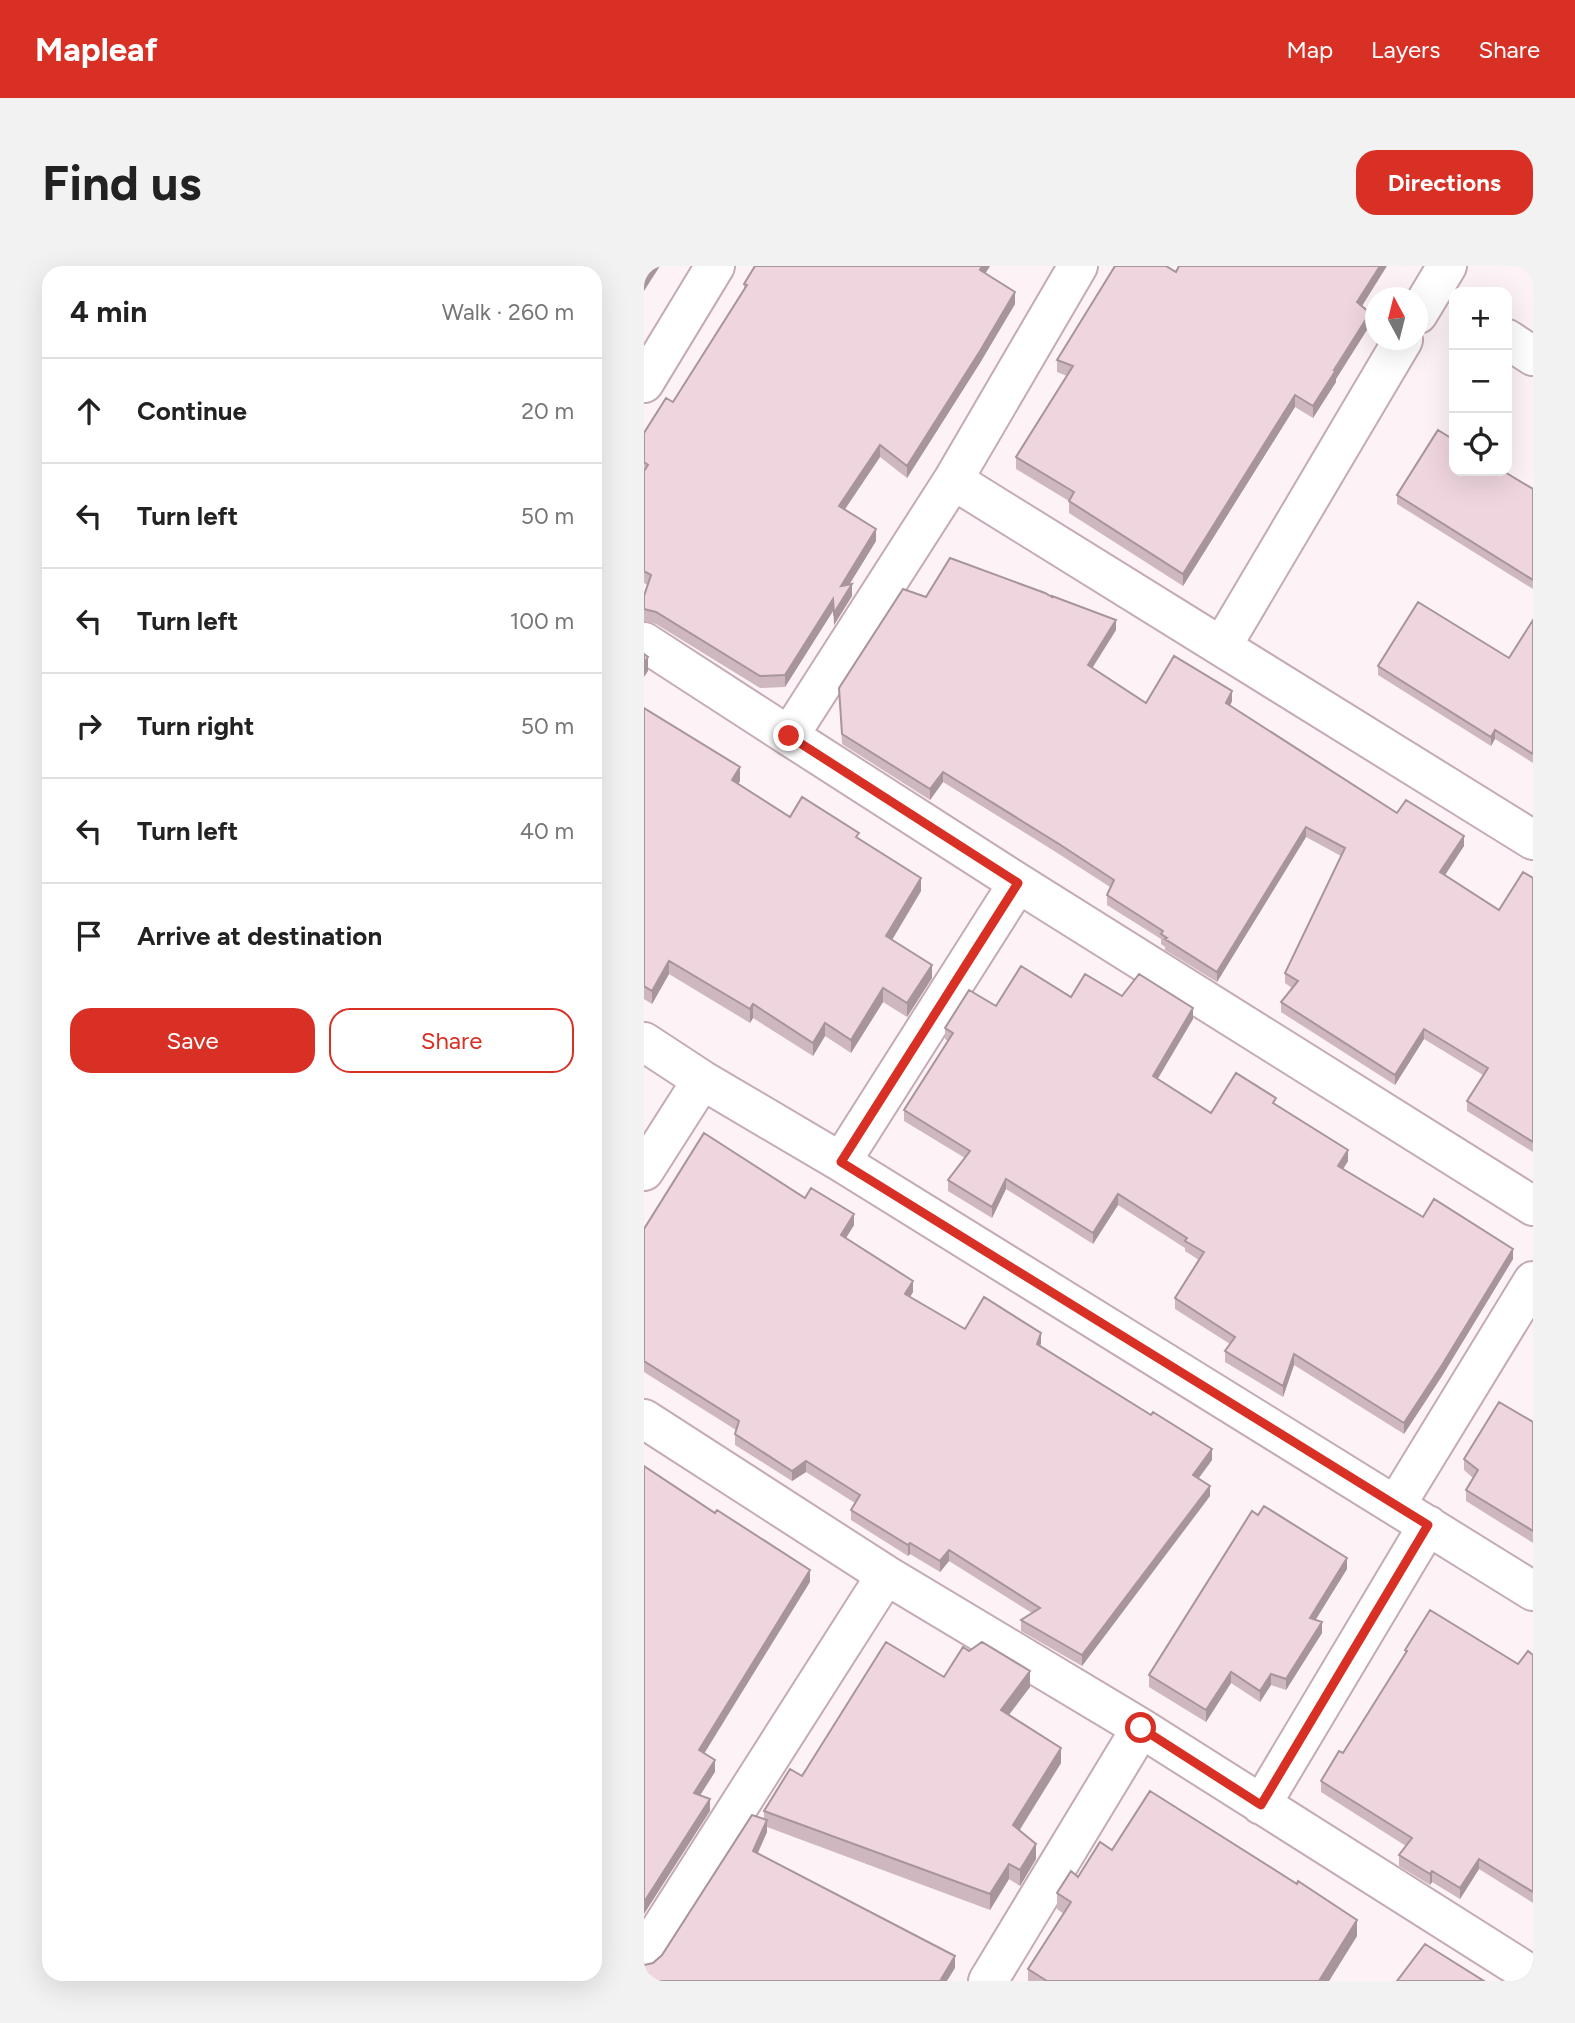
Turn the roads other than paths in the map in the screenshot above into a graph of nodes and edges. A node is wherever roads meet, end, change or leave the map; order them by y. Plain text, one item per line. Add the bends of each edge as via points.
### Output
1 (715, 266) edge
2 (1078, 266) edge
3 (1512, 342) edge
4 (1397, 350) edge
5 (1533, 356) edge
6 (644, 383) edge
7 (953, 480) junction
8 (644, 642) edge
9 (1222, 646) junction
10 (789, 736) junction
11 (1533, 840) edge
12 (1018, 883) junction
13 (644, 1042) edge
14 (702, 1080) junction
15 (841, 1162) junction
16 (644, 1171) edge
17 (1533, 1206) edge
18 (1533, 1281) edge
19 (644, 1419) edge
20 (1412, 1515) junction
21 (886, 1575) junction
22 (1533, 1591) edge
23 (1141, 1728) junction
24 (1261, 1805) junction
25 (644, 1955) edge
26 (1533, 1976) edge
27 (988, 1981) edge

1 - 6 street
2 - 7 street
3 - 5 street
4 - 9 street
7 - 9 street
7 - 10 street
8 - 10 street
9 - 11 street
10 - 12 street
12 - 15 street
12 - 17 street
13 - 14 street
14 - 15 street
14 - 16 street
15 - 20 street
18 - 20 street
19 - 21 street
20 - 22 street
20 - 24 street
21 - 23 street
21 - 25 street
23 - 24 street
23 - 27 street
24 - 26 street

